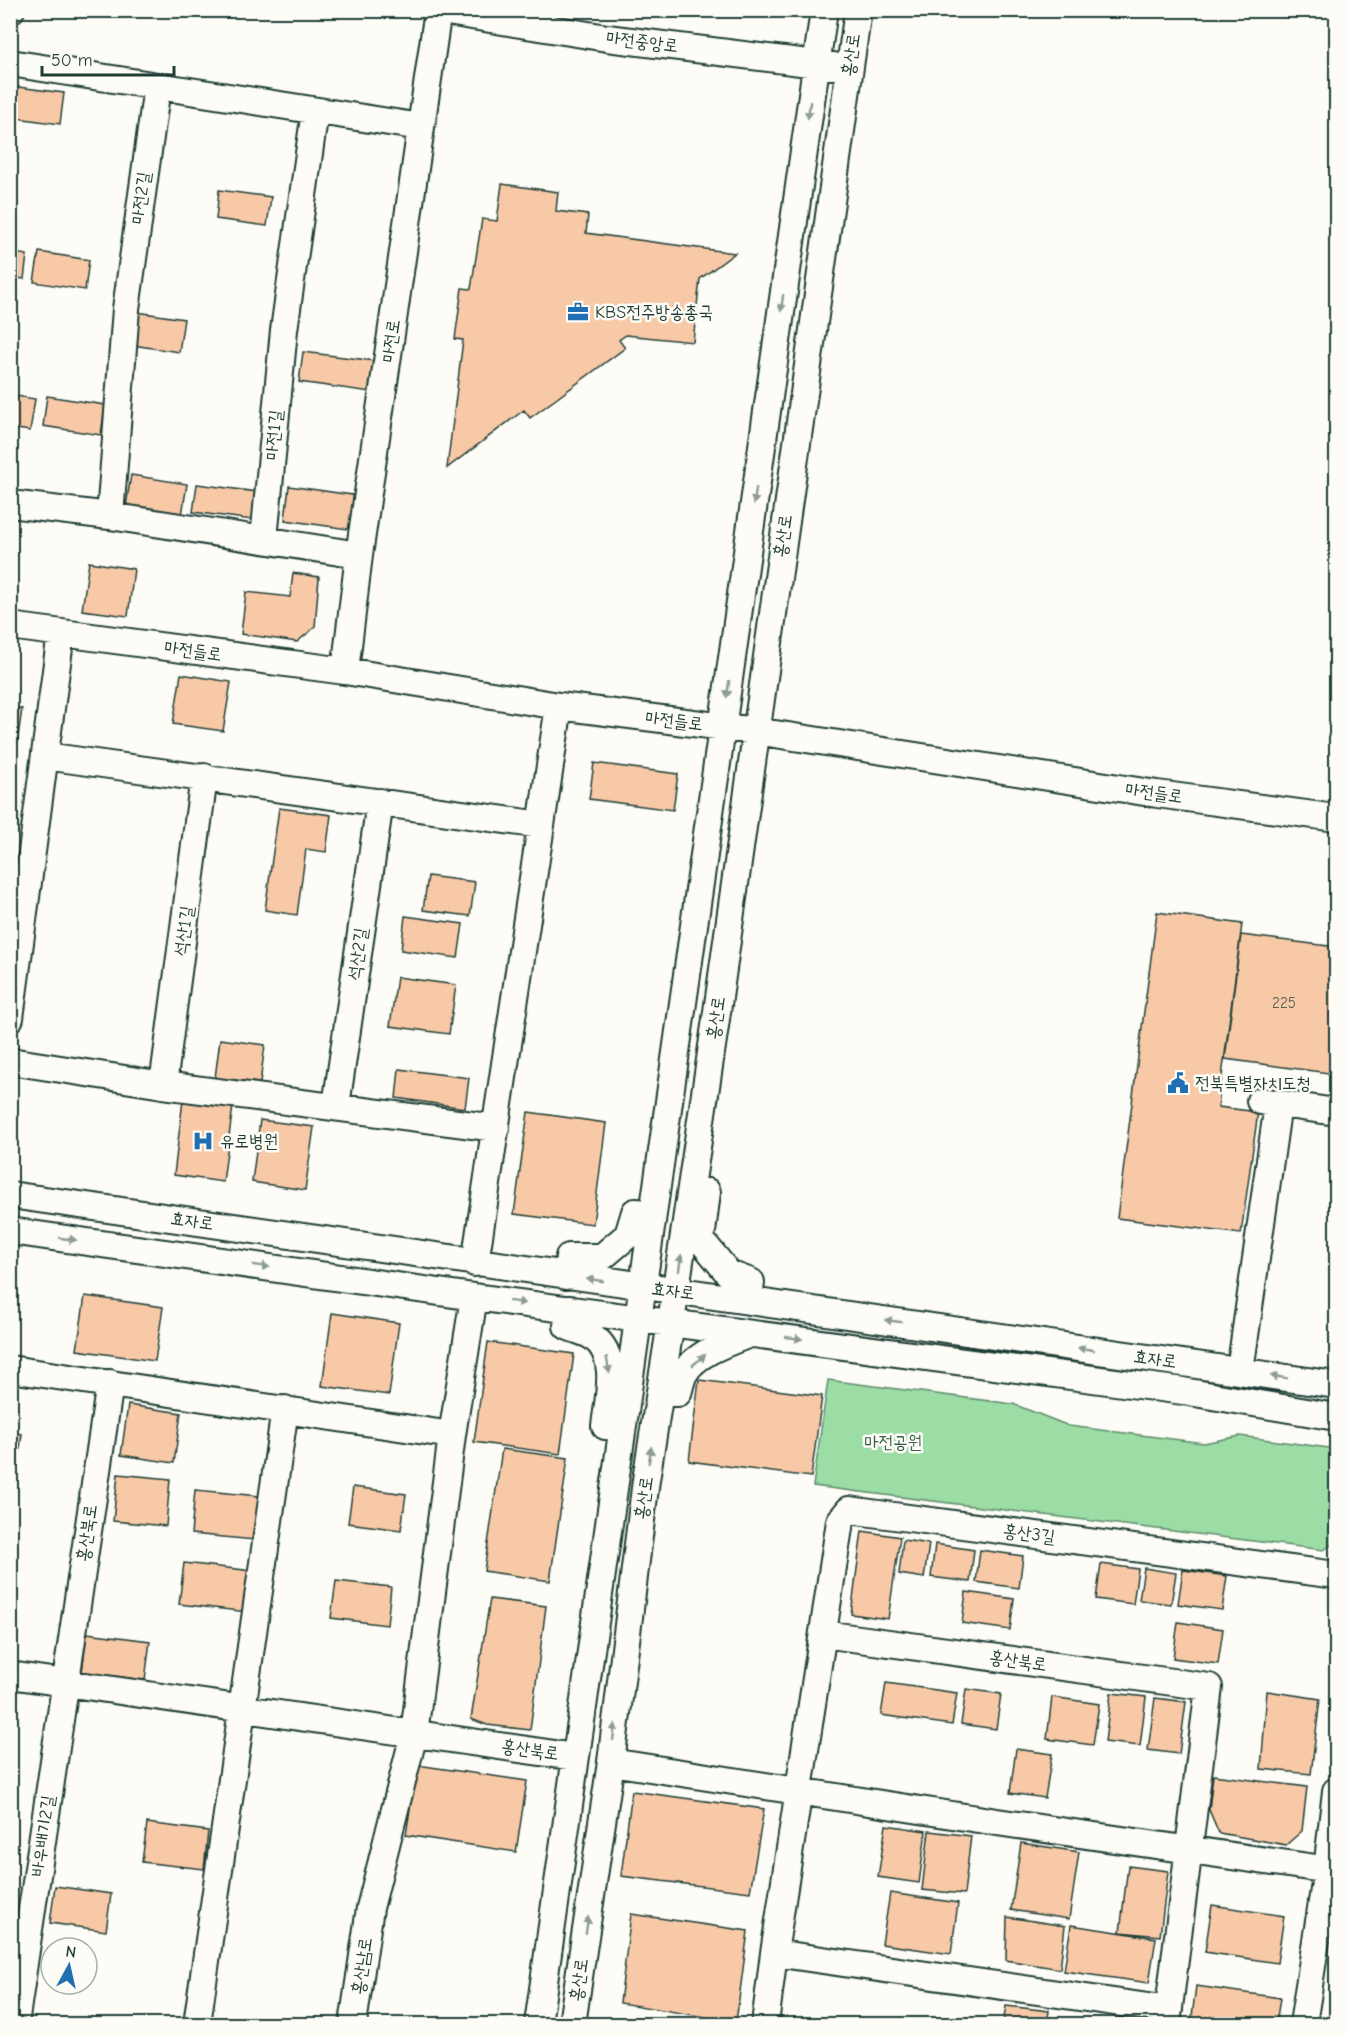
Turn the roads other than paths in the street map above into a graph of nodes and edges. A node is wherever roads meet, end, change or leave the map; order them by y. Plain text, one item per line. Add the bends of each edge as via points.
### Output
1 (824, 10) edge
2 (858, 10) edge
3 (437, 11) edge
4 (10, 63) edge
5 (816, 64) junction
6 (849, 67) junction
7 (157, 87) junction
8 (315, 111) junction
9 (421, 128) junction
10 (10, 504) edge
11 (110, 516) junction
12 (264, 539) junction
13 (359, 555) junction
14 (10, 626) edge
15 (61, 633) junction
16 (345, 671) junction
17 (559, 706) junction
18 (723, 726) junction
19 (756, 731) junction
20 (45, 756) junction
21 (204, 777) junction
22 (380, 802) junction
23 (1336, 818) edge
24 (542, 825) junction
25 (10, 1018) edge
26 (10, 1061) edge
27 (163, 1085) junction
28 (336, 1106) junction
29 (1336, 1112) edge
30 (496, 1128) junction
31 (691, 1182) junction
32 (10, 1195) edge
33 (653, 1213) junction
34 (10, 1231) edge
35 (475, 1263) junction
36 (567, 1276) junction
37 (643, 1287) junction
38 (676, 1291) junction
39 (474, 1297) junction
40 (749, 1301) junction
41 (569, 1308) junction
42 (639, 1318) junction
43 (671, 1322) junction
44 (753, 1333) junction
45 (10, 1369) edge
46 (1240, 1371) junction
47 (110, 1383) junction
48 (1336, 1385) edge
49 (660, 1392) junction
50 (285, 1409) junction
51 (1336, 1417) edge
52 (622, 1427) junction
53 (452, 1435) junction
54 (1336, 1575) edge
55 (823, 1634) junction
56 (10, 1675) edge
57 (65, 1682) junction
58 (242, 1708) junction
59 (414, 1734) junction
60 (575, 1757) junction
61 (610, 1762) junction
62 (1336, 1791) edge
63 (800, 1792) junction
64 (1190, 1850) junction
65 (1332, 1871) edge
66 (774, 1953) junction
67 (1168, 2017) edge
68 (15, 2025) edge
69 (197, 2025) edge
70 (353, 2025) edge
71 (538, 2025) edge
72 (572, 2025) edge
73 (765, 2025) edge
74 (1303, 2025) edge

1 - 5 street, 홍산로
2 - 6 street, 홍산로
3 - 5 street, 마전중앙로 via 607,38
3 - 9 street, 마전로
4 - 7 street
5 - 6 street, 마전중앙로
5 -> 18 street, 홍산로
6 - 19 street, 홍산로
7 - 8 street
7 - 11 street, 마전2길 via 126,309
8 - 9 street
8 - 12 street, 마전1길 via 284,330
9 - 13 street, 마전로
10 - 11 street
11 - 12 street
12 - 13 street
13 - 16 street, 마전로
14 - 15 street, 마전들로
15 - 16 street, 마전들로
15 - 20 street
16 - 17 street, 마전들로
17 - 18 street, 마전들로
17 - 24 street
18 - 19 street, 마전들로
18 - 33 street, 홍산로
19 - 23 street, 마전들로
19 - 31 street, 홍산로
20 - 21 street
20 - 25 street
21 - 22 street
21 - 27 street, 석산1길
22 - 24 street
22 - 28 street, 석산2길
24 - 30 street
26 - 27 street
27 - 28 street
28 - 30 street
29 - 46 street via 1269,1102
30 - 35 street
38 -> 31 street, 홍산로
31 - 40 street via 708,1184 701,1240 729,1274 751,1282
32 - 35 street, 효자로
33 - 36 street via 635,1212 628,1235 602,1257 569,1257
33 - 37 street, 홍산로
34 -> 39 street, 효자로
35 - 36 street, 효자로
37 -> 36 street, 효자로
37 - 38 street, 효자로
37 - 42 street, 홍산로
38 - 40 street, 효자로
38 - 43 street, 홍산로
39 -> 41 street, 효자로
39 - 53 street
46 -> 40 street, 효자로
41 - 42 street, 효자로
41 -> 52 street via 567,1326 594,1337 608,1357 605,1426
42 - 43 street, 효자로
42 - 52 street, 홍산로
43 - 44 street, 효자로
43 - 49 street, 홍산로
49 -> 44 street via 678,1393 685,1373 700,1358
44 -> 51 street, 효자로 via 1183,1391
45 - 47 street
48 -> 46 street, 효자로
47 - 50 street
47 - 57 street, 홍산북로
61 -> 49 street, 홍산로
50 - 53 street
50 - 58 street
52 - 60 street, 홍산로
53 - 59 street
54 - 55 street, 홍산3길 via 849,1510 840,1521
55 - 63 street
55 - 64 street, 홍산북로 via 1209,1687
56 - 57 street, 홍산북로
57 - 58 street, 홍산북로
57 - 68 street, 바우배기2길
58 - 59 street, 홍산북로
58 - 69 street
59 - 60 street, 홍산북로
59 - 70 street, 홍산남로 via 370,1908
60 - 71 street, 홍산로
61 - 63 street
72 -> 61 street, 홍산로
62 - 65 street
63 - 64 street
63 - 66 street
64 - 65 street
64 - 67 street, 홍산북로
65 - 74 street
66 - 67 street, 홍산북로
66 - 73 street

